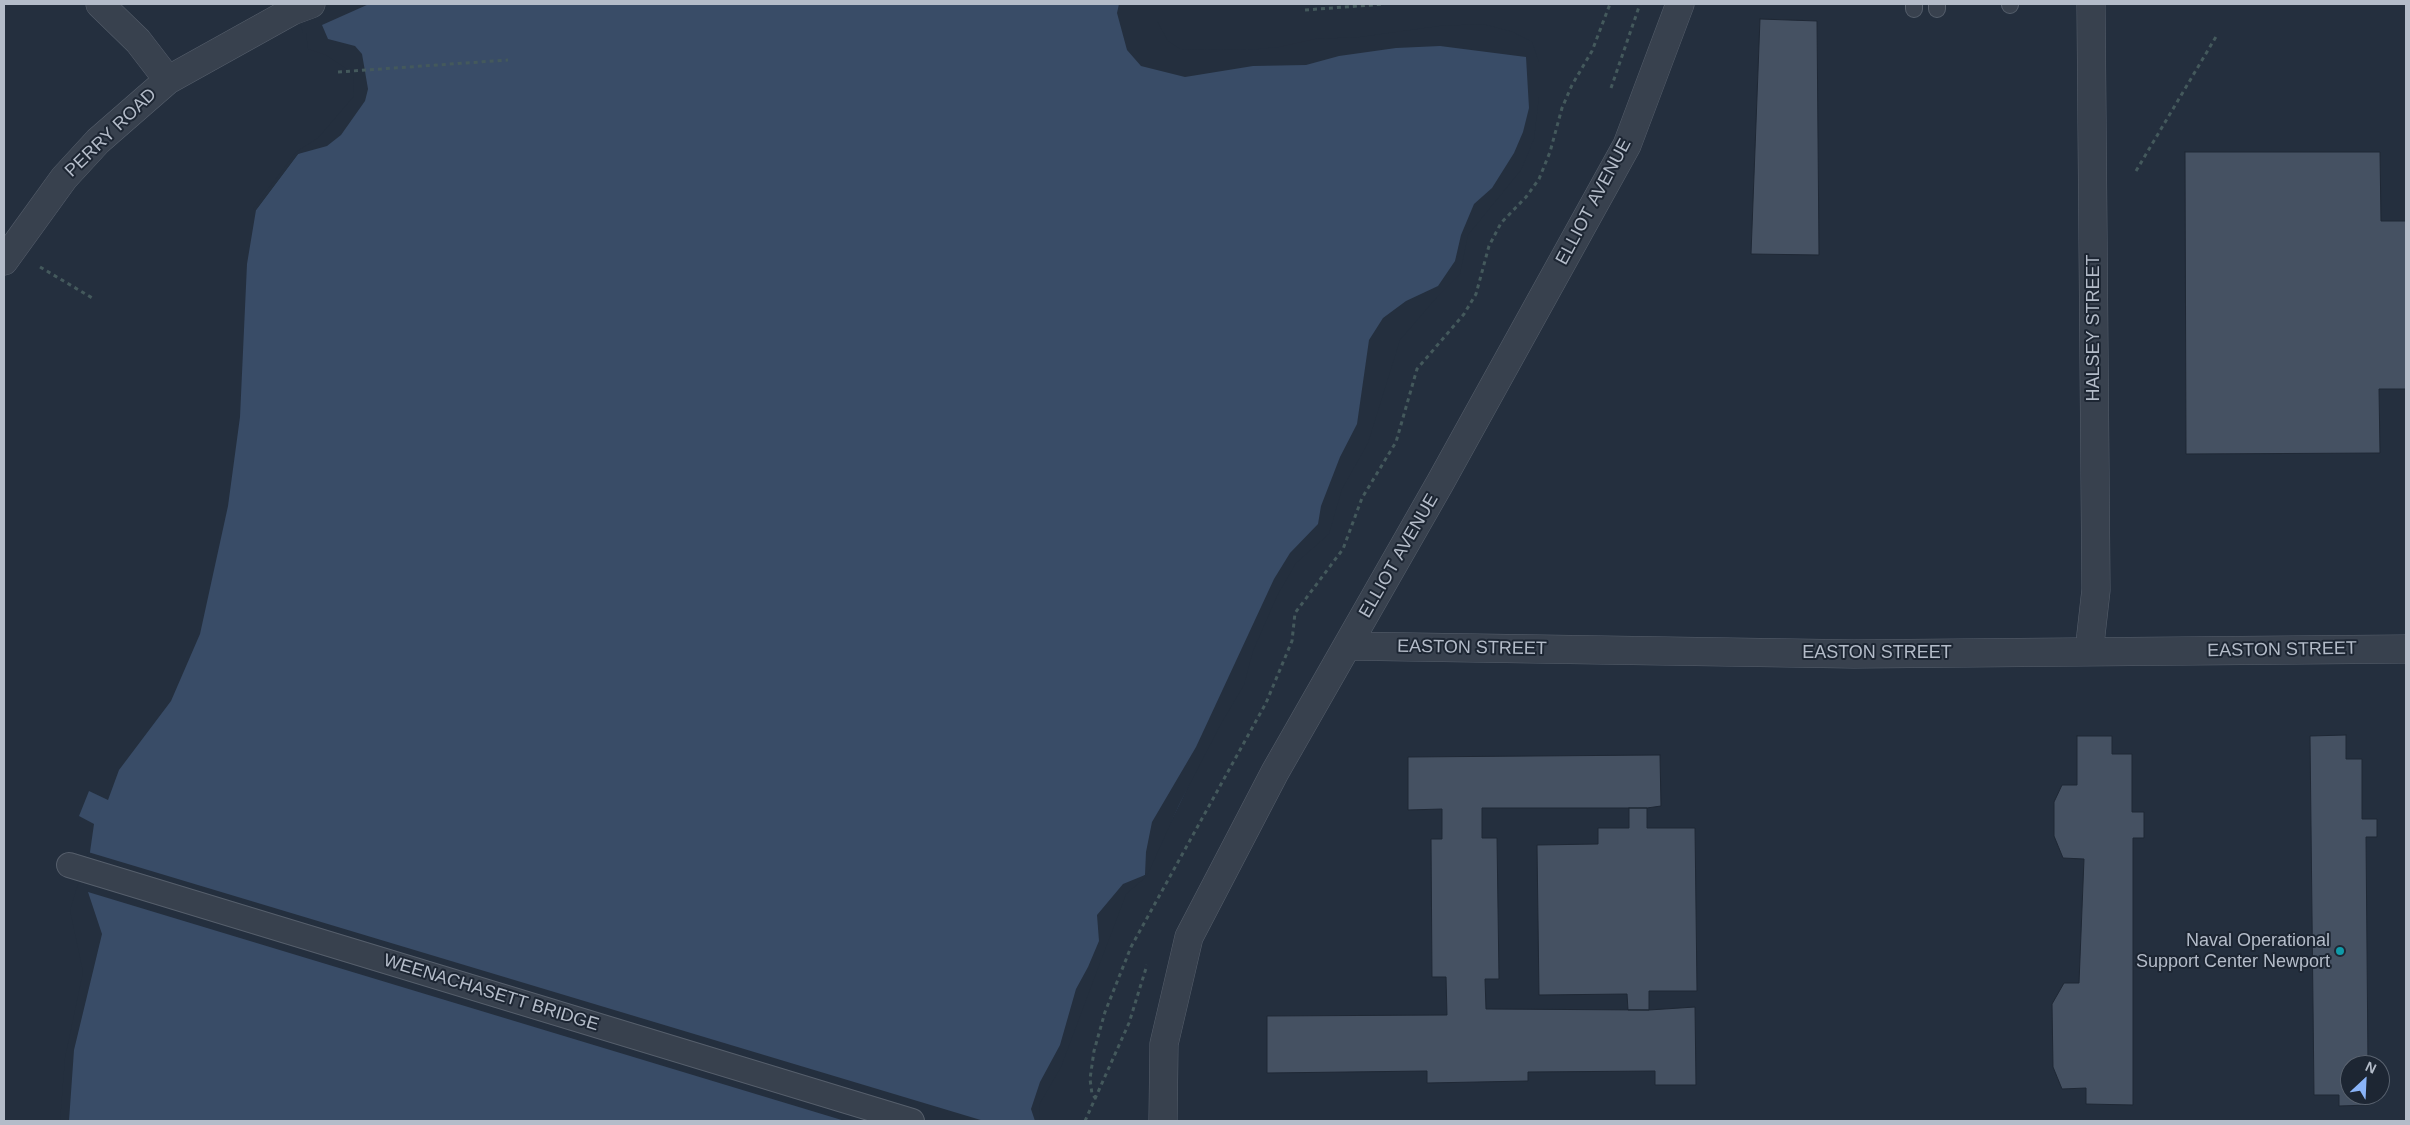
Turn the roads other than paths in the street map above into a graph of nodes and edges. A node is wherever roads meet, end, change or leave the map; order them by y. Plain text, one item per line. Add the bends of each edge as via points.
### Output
1 (100, 4) edge
2 (1680, 4) edge
3 (2091, 4) edge
4 (301, 7) edge
5 (168, 80) junction
6 (8, 256) edge
7 (1348, 646) junction
8 (2406, 648) edge
9 (2089, 652) junction
10 (69, 865) dead end
11 (912, 1121) edge
12 (1163, 1121) edge

1 - 5 street via 138,41
2 - 7 street, ELLIOT AVENUE via 1627,145
3 - 9 street, HALSEY STREET via 2096,590
4 - 5 street, PERRY ROAD
5 - 6 street, PERRY ROAD via 98,141 64,178
7 - 9 street, EASTON STREET via 1854,654
7 - 12 street, ELLIOT AVENUE via 1275,772 1190,937 1164,1044
8 - 9 street, EASTON STREET
10 - 11 street, WEENACHASETT BRIDGE

